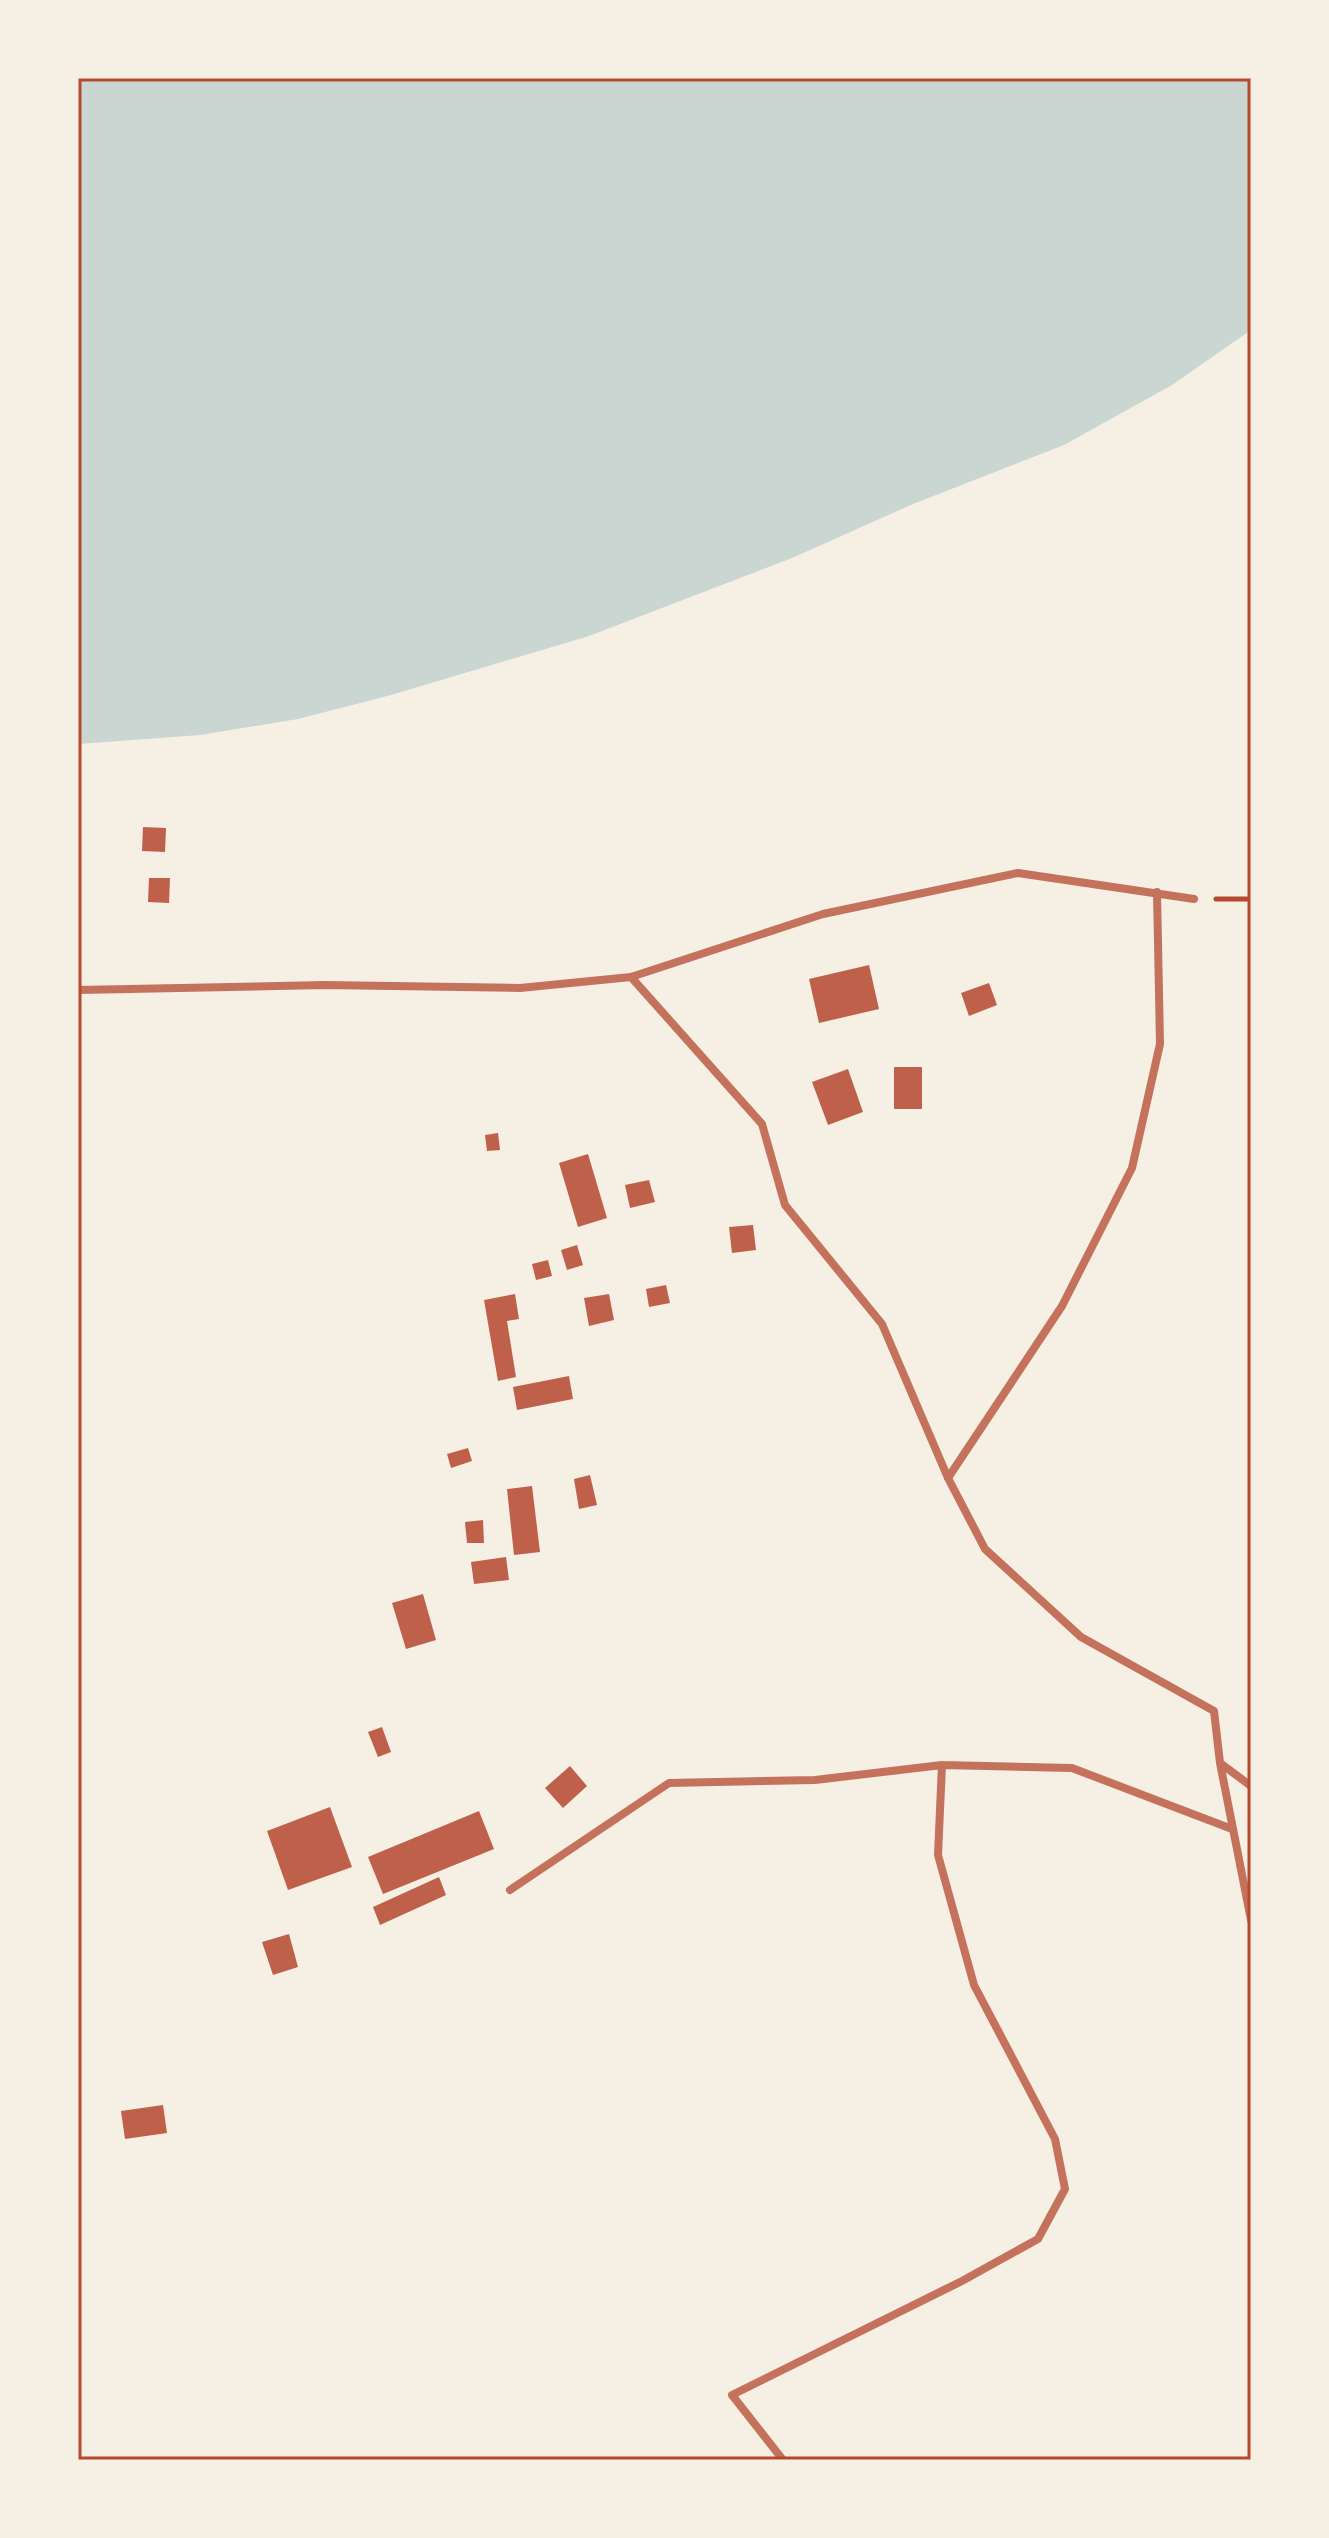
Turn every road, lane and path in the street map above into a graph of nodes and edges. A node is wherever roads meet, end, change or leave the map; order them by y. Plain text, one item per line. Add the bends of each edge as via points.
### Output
1 (1157, 892) junction
2 (1194, 899) joint
3 (1251, 899) edge
4 (631, 977) junction
5 (78, 990) edge
6 (948, 1478) junction
7 (1220, 1763) junction
8 (942, 1765) junction
9 (1251, 1786) edge
10 (1232, 1829) junction
11 (510, 1890) dead end
12 (1251, 1920) edge
13 (783, 2460) edge

1 - 2 street
1 - 4 street via 1018,873 823,914
1 - 6 street via 1160,1044 1132,1168 1062,1306
2 - 3 path
4 - 5 street via 520,988
4 - 6 street via 762,1124 785,1205 882,1324
6 - 7 street via 985,1549 1081,1637 1214,1711
7 - 9 street
7 - 10 street
8 - 10 street via 1072,1768
8 - 11 street via 815,1780 669,1783
8 - 13 street via 938,1855 974,1985 1055,2139 1065,2189 1038,2239 732,2395
10 - 12 street

